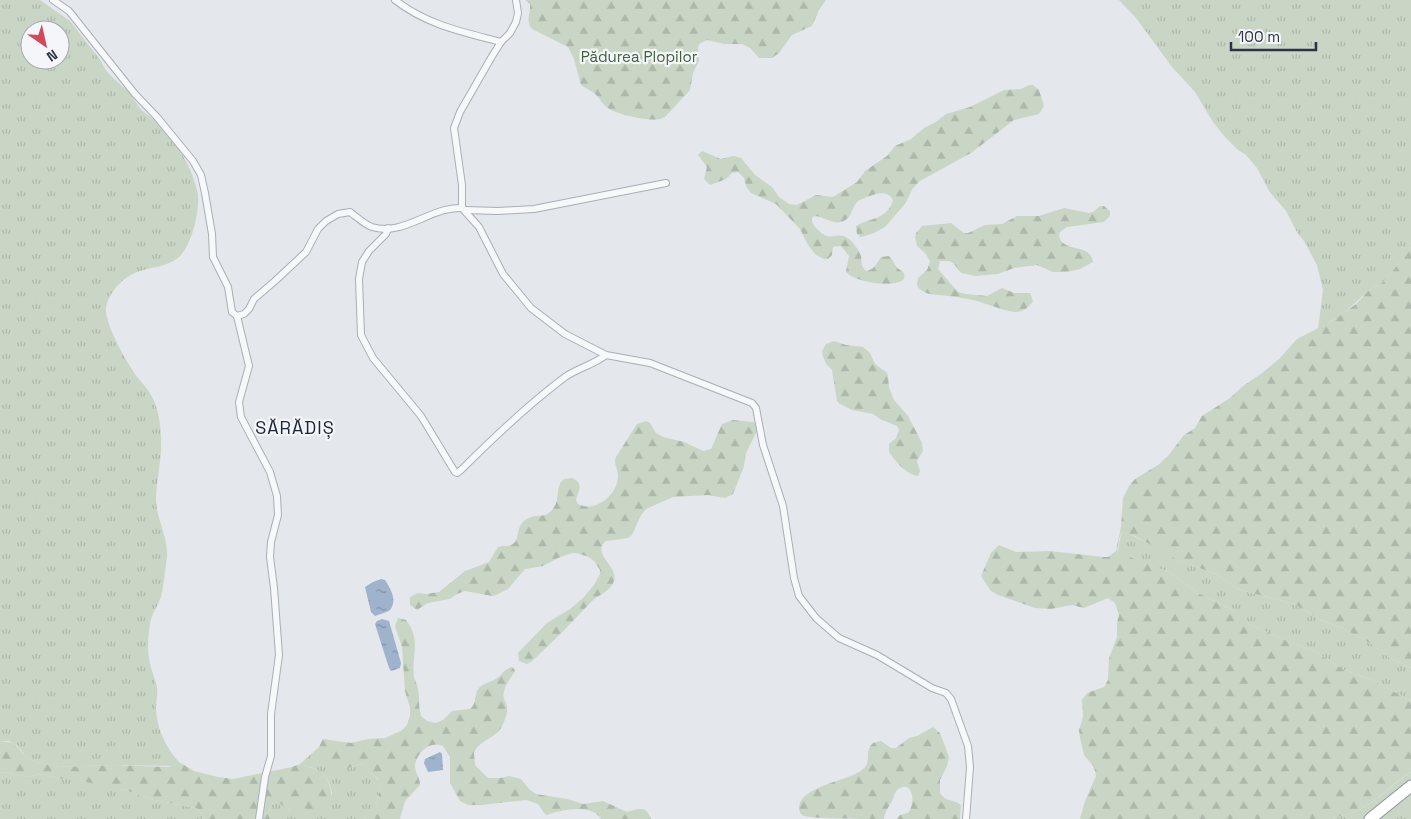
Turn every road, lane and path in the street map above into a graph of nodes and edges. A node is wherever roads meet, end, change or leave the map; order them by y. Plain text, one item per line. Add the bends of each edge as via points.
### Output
1 (53, 0) edge
2 (396, 0) edge
3 (516, 0) edge
4 (501, 42) junction
5 (666, 183) dead end
6 (463, 209) junction
7 (388, 228) junction
8 (237, 316) junction
9 (606, 355) junction
10 (1411, 786) edge
11 (259, 819) edge
12 (966, 819) edge
13 (1370, 819) edge

1 - 8 street via 69,11 193,161 205,193 212,234 212,257 228,287 232,312
2 - 4 street via 423,19
3 - 4 street via 516,22
4 - 6 street via 454,128
5 - 6 street via 534,209
6 - 7 street via 451,207 404,226
6 - 9 street via 479,227 503,274 531,308 566,334
7 - 8 street via 374,228 350,212 338,214 318,229 306,252 254,299 244,314
7 - 9 street via 362,262 359,279 361,335 374,358 420,416 454,472 461,470 490,440 567,376
8 - 11 street via 249,366 239,402 241,417 270,472 278,515 270,557 279,655 271,714 271,756 264,777
9 - 12 street via 650,363 752,403 756,408 763,445 784,506 799,596 816,618 839,638 877,655 946,693 951,699 968,746 970,767
10 - 13 highway

